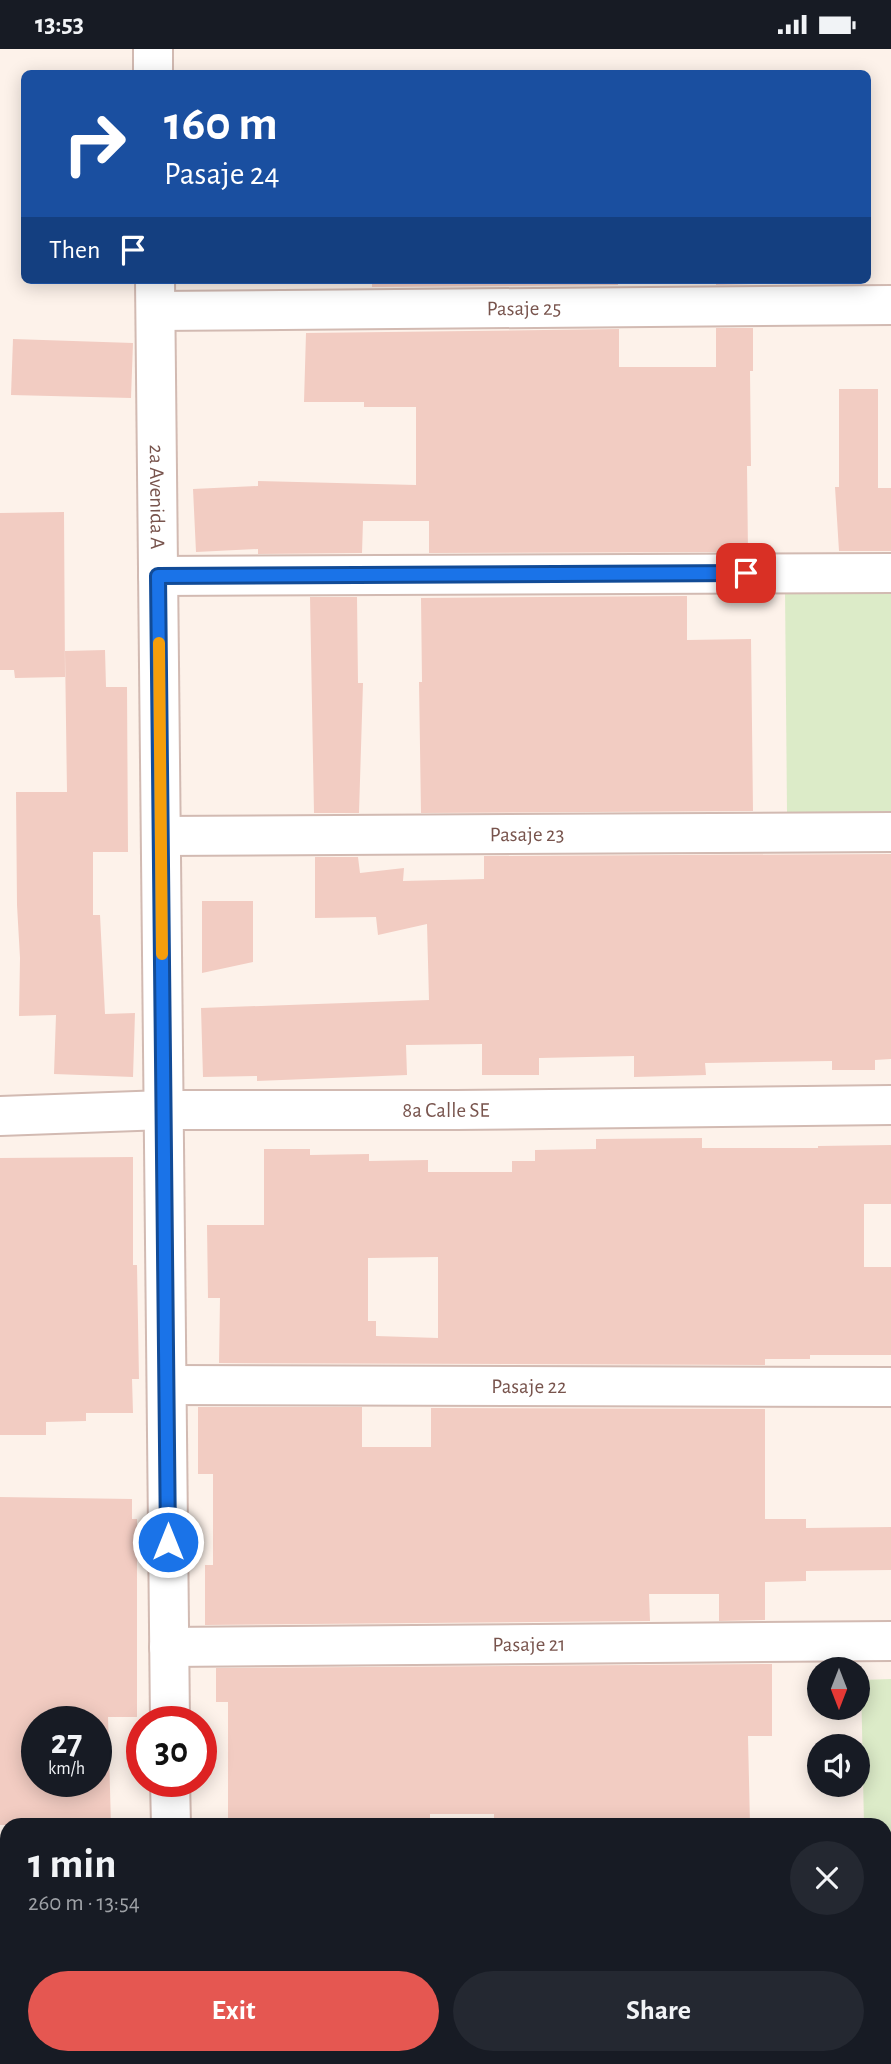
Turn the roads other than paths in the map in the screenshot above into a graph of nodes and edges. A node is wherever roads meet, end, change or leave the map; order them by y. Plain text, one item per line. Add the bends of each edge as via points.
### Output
1 (153, 49) edge
2 (153, 70) edge
3 (156, 295) edge
4 (891, 305) edge
5 (891, 573) edge
6 (158, 576) junction
7 (891, 832) edge
8 (161, 836) junction
9 (891, 1105) edge
10 (164, 1110) junction
11 (0, 1116) edge
12 (167, 1385) junction
13 (891, 1387) edge
14 (891, 1641) edge
15 (169, 1647) junction
16 (170, 1706) edge
17 (170, 1797) edge
18 (171, 1818) edge

1 - 2 street
3 - 4 street, Pasaje 25
3 - 6 street, 2a Avenida A
5 - 6 street
6 - 8 street, 2a Avenida A
7 - 8 street, Pasaje 23
8 - 10 street, 2a Avenida A
9 - 10 street, 8a Calle SE
10 - 11 street, 8a Calle SE
10 - 12 street, 2a Avenida A
12 - 13 street, Pasaje 22
12 - 15 street, 2a Avenida A
14 - 15 street, Pasaje 21
15 - 16 street, 2a Avenida A
17 - 18 street

